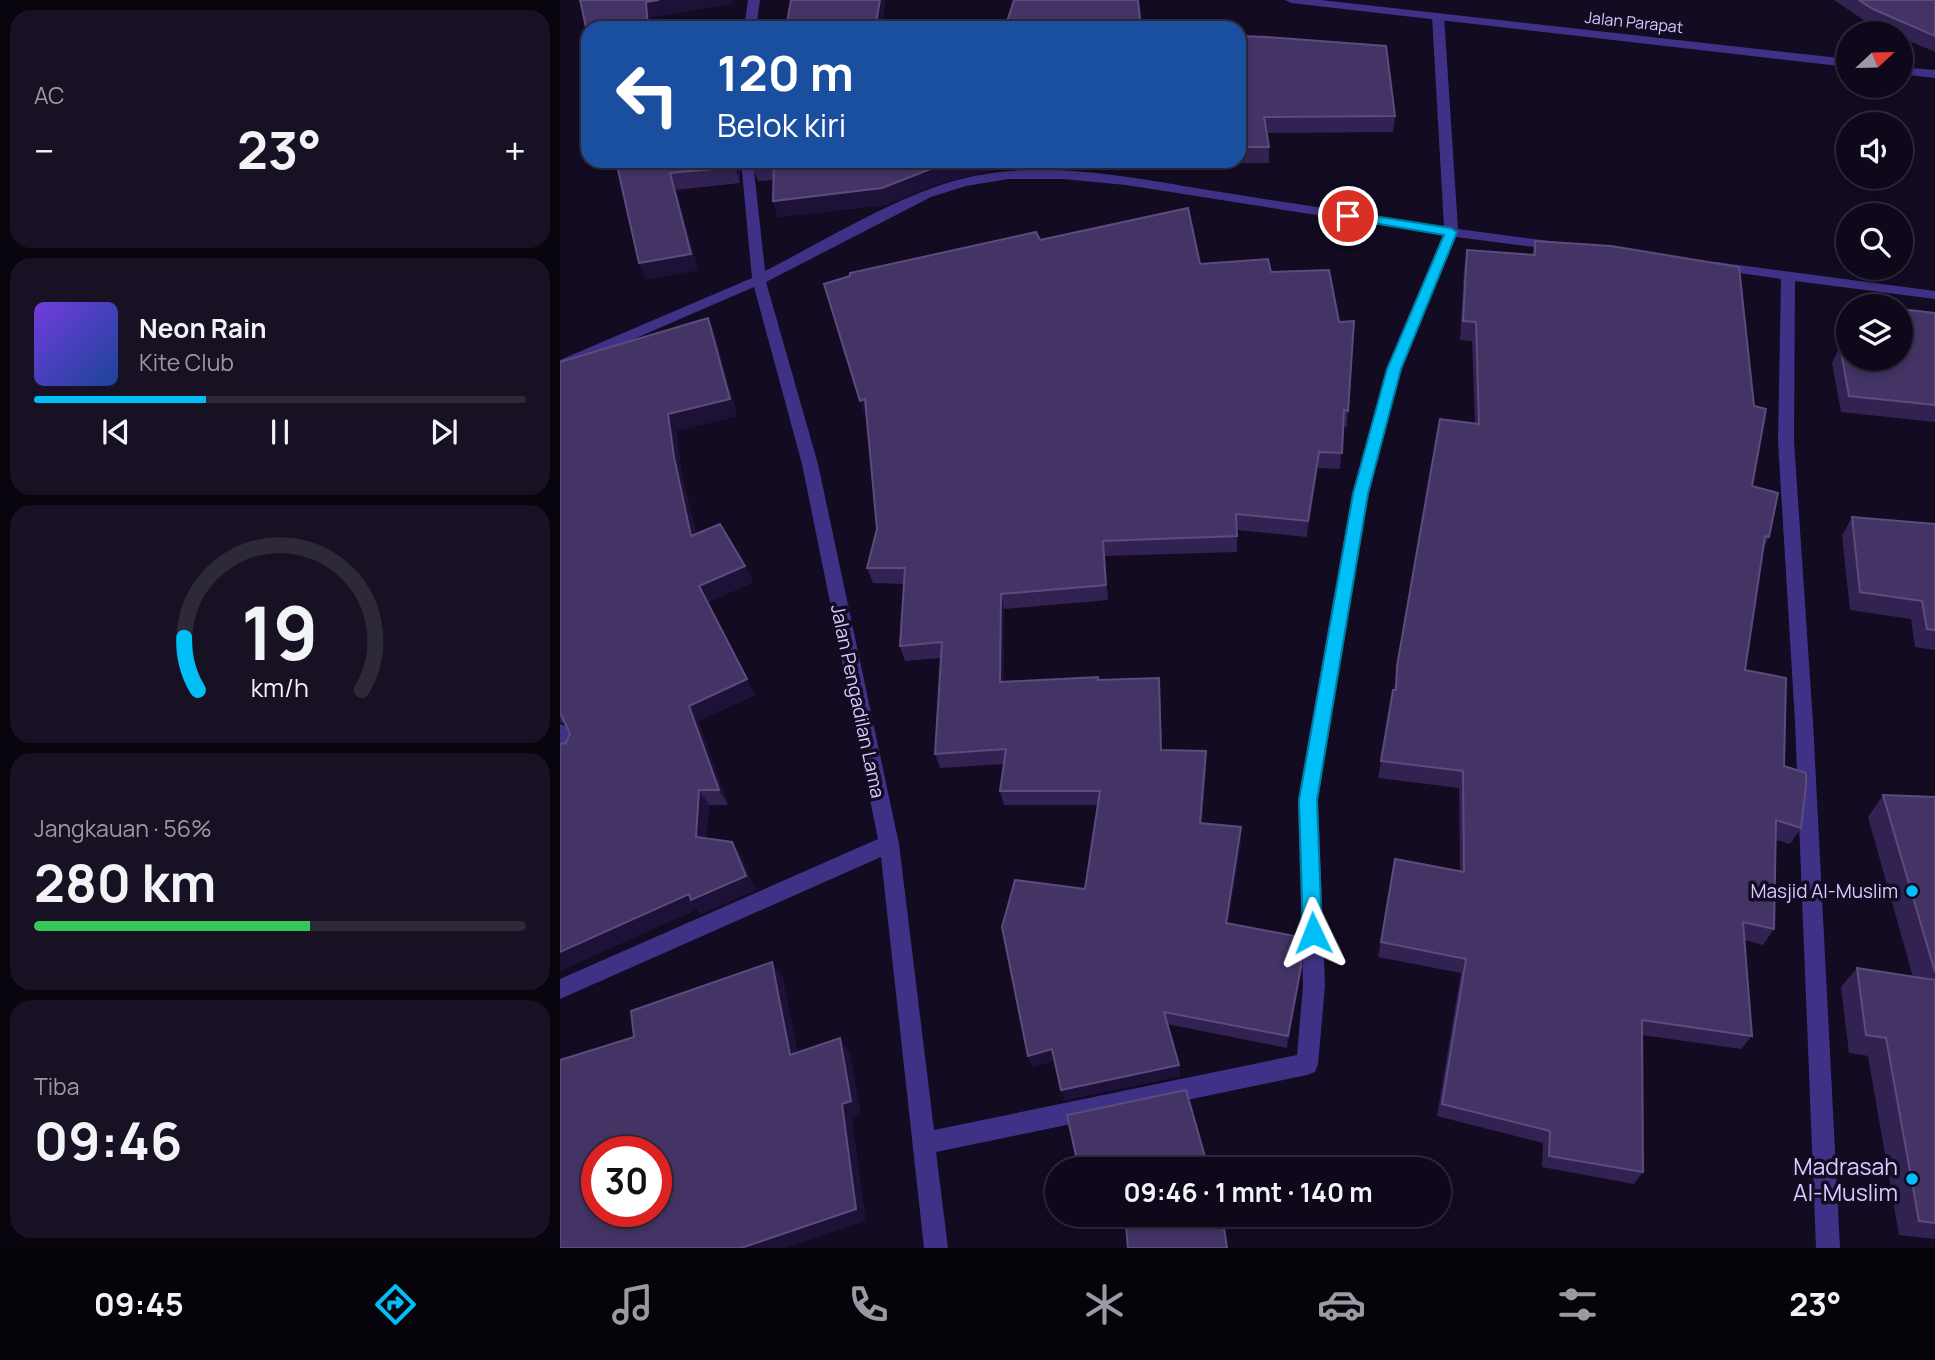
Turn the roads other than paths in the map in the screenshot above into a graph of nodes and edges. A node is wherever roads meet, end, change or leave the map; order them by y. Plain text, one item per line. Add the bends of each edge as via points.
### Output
1 (754, 0) edge
2 (1291, 0) edge
3 (1438, 16) junction
4 (751, 21) edge
5 (1836, 63) edge
6 (1913, 71) edge
7 (1935, 74) edge
8 (748, 168) edge
9 (1451, 232) junction
10 (1573, 248) edge
11 (1707, 265) edge
12 (1788, 275) junction
13 (759, 280) junction
14 (1935, 295) edge
15 (560, 366) edge
16 (560, 732) edge
17 (570, 750) edge
18 (889, 844) junction
19 (560, 989) edge
20 (923, 1143) junction
21 (936, 1248) edge
22 (1828, 1248) edge

1 - 4 street
2 - 3 street, Jalan Parapat
3 - 5 street, Jalan Parapat
3 - 9 street
6 - 7 street
8 - 13 street, Jalan Pengadilan Lama
9 - 10 street
9 - 13 street via 1126,181 1008,175 926,194
9 - 20 street via 1394,369 1360,494 1308,800 1314,986 1307,1064
11 - 12 street
12 - 14 street
12 - 22 street via 1786,441
13 - 15 street
13 - 18 street, Jalan Pengadilan Lama via 810,464
16 - 17 street
18 - 19 street
18 - 20 street, Jalan Pengadilan Lama
20 - 21 street, Jalan Pengadilan Lama

